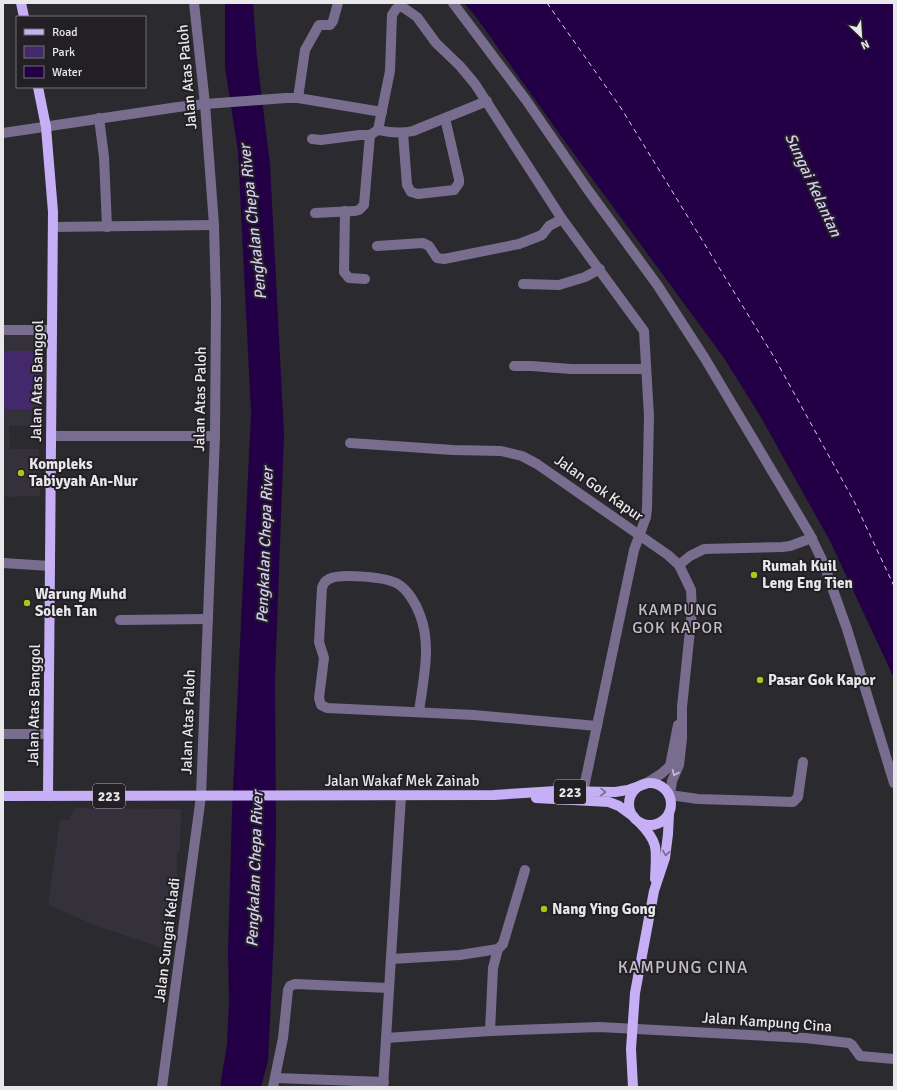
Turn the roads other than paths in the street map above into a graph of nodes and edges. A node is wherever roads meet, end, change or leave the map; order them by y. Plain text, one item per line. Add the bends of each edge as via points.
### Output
1 (21, 3) edge
2 (194, 3) edge
3 (338, 3) edge
4 (453, 3) edge
5 (401, 4) edge
6 (24, 16) edge
7 (38, 88) edge
8 (298, 98) junction
9 (487, 101) junction
10 (205, 104) junction
11 (382, 112) junction
12 (99, 118) junction
13 (445, 118) junction
14 (46, 128) junction
15 (3, 133) edge
16 (374, 133) junction
17 (403, 133) junction
18 (312, 139) dead end
19 (345, 211) junction
20 (315, 213) dead end
21 (562, 219) junction
22 (214, 225) junction
23 (53, 227) junction
24 (107, 228) junction
25 (377, 246) dead end
26 (600, 269) junction
27 (365, 279) dead end
28 (523, 284) dead end
29 (3, 330) edge
30 (52, 330) junction
31 (514, 366) dead end
32 (646, 369) junction
33 (51, 436) junction
34 (215, 436) junction
35 (350, 443) dead end
36 (638, 534) junction
37 (812, 538) junction
38 (3, 564) edge
39 (679, 565) junction
40 (50, 566) junction
41 (208, 619) junction
42 (120, 620) dead end
43 (682, 707) junction
44 (419, 712) junction
45 (597, 726) junction
46 (3, 734) edge
47 (48, 734) junction
48 (803, 762) dead end
49 (894, 783) edge
50 (645, 784) junction
51 (583, 792) junction
52 (494, 795) junction
53 (3, 796) edge
54 (48, 796) junction
55 (200, 796) junction
56 (401, 796) junction
57 (670, 796) junction
58 (669, 814) junction
59 (637, 820) junction
60 (525, 870) dead end
61 (654, 890) junction
62 (498, 949) junction
63 (391, 959) junction
64 (389, 988) junction
65 (632, 1028) junction
66 (490, 1031) junction
67 (386, 1038) junction
68 (894, 1060) edge
69 (274, 1082) edge
70 (306, 1083) edge
71 (384, 1084) edge
72 (162, 1087) edge
73 (633, 1087) edge

1 - 6 main road
2 - 10 street, Jalan Atas Paloh
3 - 8 street via 330,26 320,25 305,50
4 - 37 street via 526,100 658,286 704,357
5 - 9 street via 417,16 436,43 460,66
5 - 11 street via 392,15 390,71
7 - 14 main road, Jalan Atas Banggol
8 - 10 street
8 - 11 street
9 - 13 street
9 - 21 street
10 - 12 street
10 - 22 street, Jalan Atas Paloh
11 - 16 street
12 - 14 street
12 - 24 street via 106,181
13 - 17 street
13 - 17 street via 459,179 454,190 418,194 411,192 407,185
14 - 15 street
14 - 23 main road, Jalan Atas Banggol via 53,198
16 - 17 street
16 - 18 street
16 - 19 street via 364,205 359,210
19 - 20 street
19 - 27 street via 344,272 349,278
21 - 25 street via 549,226 542,235 519,244 444,259 437,258 429,246 423,243
21 - 26 street
22 - 24 street
22 - 34 street, Jalan Atas Paloh
23 - 24 street
23 - 30 main road, Jalan Atas Banggol
26 - 28 street via 560,285
26 - 32 street via 644,331
29 - 30 street
30 - 33 main road, Jalan Atas Banggol
31 - 32 street
32 - 36 street via 649,416 647,508
33 - 34 street
33 - 40 main road, Jalan Atas Banggol
34 - 41 street, Jalan Atas Paloh
35 - 36 street, Jalan Gok Kapur via 501,451 522,456
36 - 39 street, Jalan Gok Kapur
36 - 45 street
37 - 39 street via 782,547 704,549
37 - 49 street via 844,622
38 - 40 street
39 - 43 street, Jalan Gok Kapur via 691,590 692,611
40 - 47 main road, Jalan Atas Banggol
41 - 42 street
41 - 55 street, Jalan Atas Paloh
43 - 50 street, Jalan Gok Kapur via 670,766
43 -> 57 street, Jalan Gok Kapur via 680,759
44 - 44 street via 327,708 321,705 319,698 324,658 319,642 322,588 327,579 340,576 372,577 397,583 406,591 420,614 427,642
44 - 45 street
45 - 51 street
46 - 47 street
47 - 54 main road, Jalan Atas Banggol
48 - 57 street via 798,797 793,802
51 -> 50 main road, Jalan Wakaf Mek Zainab / 223 via 615,792
50 - 57 main road via 662,786
50 - 59 main road, 223 via 638,787 630,798 630,811
51 - 52 main road, Jalan Wakaf Mek Zainab / 223
52 - 56 main road, Jalan Wakaf Mek Zainab / 223
52 - 59 main road, Jalan Wakaf Mek Zainab / 223 via 603,802 620,806
53 - 54 main road, 223
54 - 55 main road, 223
55 - 56 main road, Jalan Wakaf Mek Zainab / 223
55 - 72 street, Jalan Sungai Keladi
56 - 63 street
57 - 58 main road, 223
58 - 59 main road via 660,823 653,825
58 -> 61 main road, 223 via 665,858
59 - 61 main road, 223 via 650,834 655,845
60 - 62 street via 503,944
61 - 65 main road, 223 via 637,977
62 - 63 street via 460,955
62 - 66 street via 493,968
63 - 64 street
64 - 67 street
64 - 69 street via 295,984 290,986
65 - 66 street, Jalan Kampung Cina
65 - 68 street, Jalan Kampung Cina via 849,1043 860,1056
65 - 73 main road, 223
66 - 67 street, Jalan Kampung Cina
67 - 71 street
69 - 70 street
70 - 71 street

